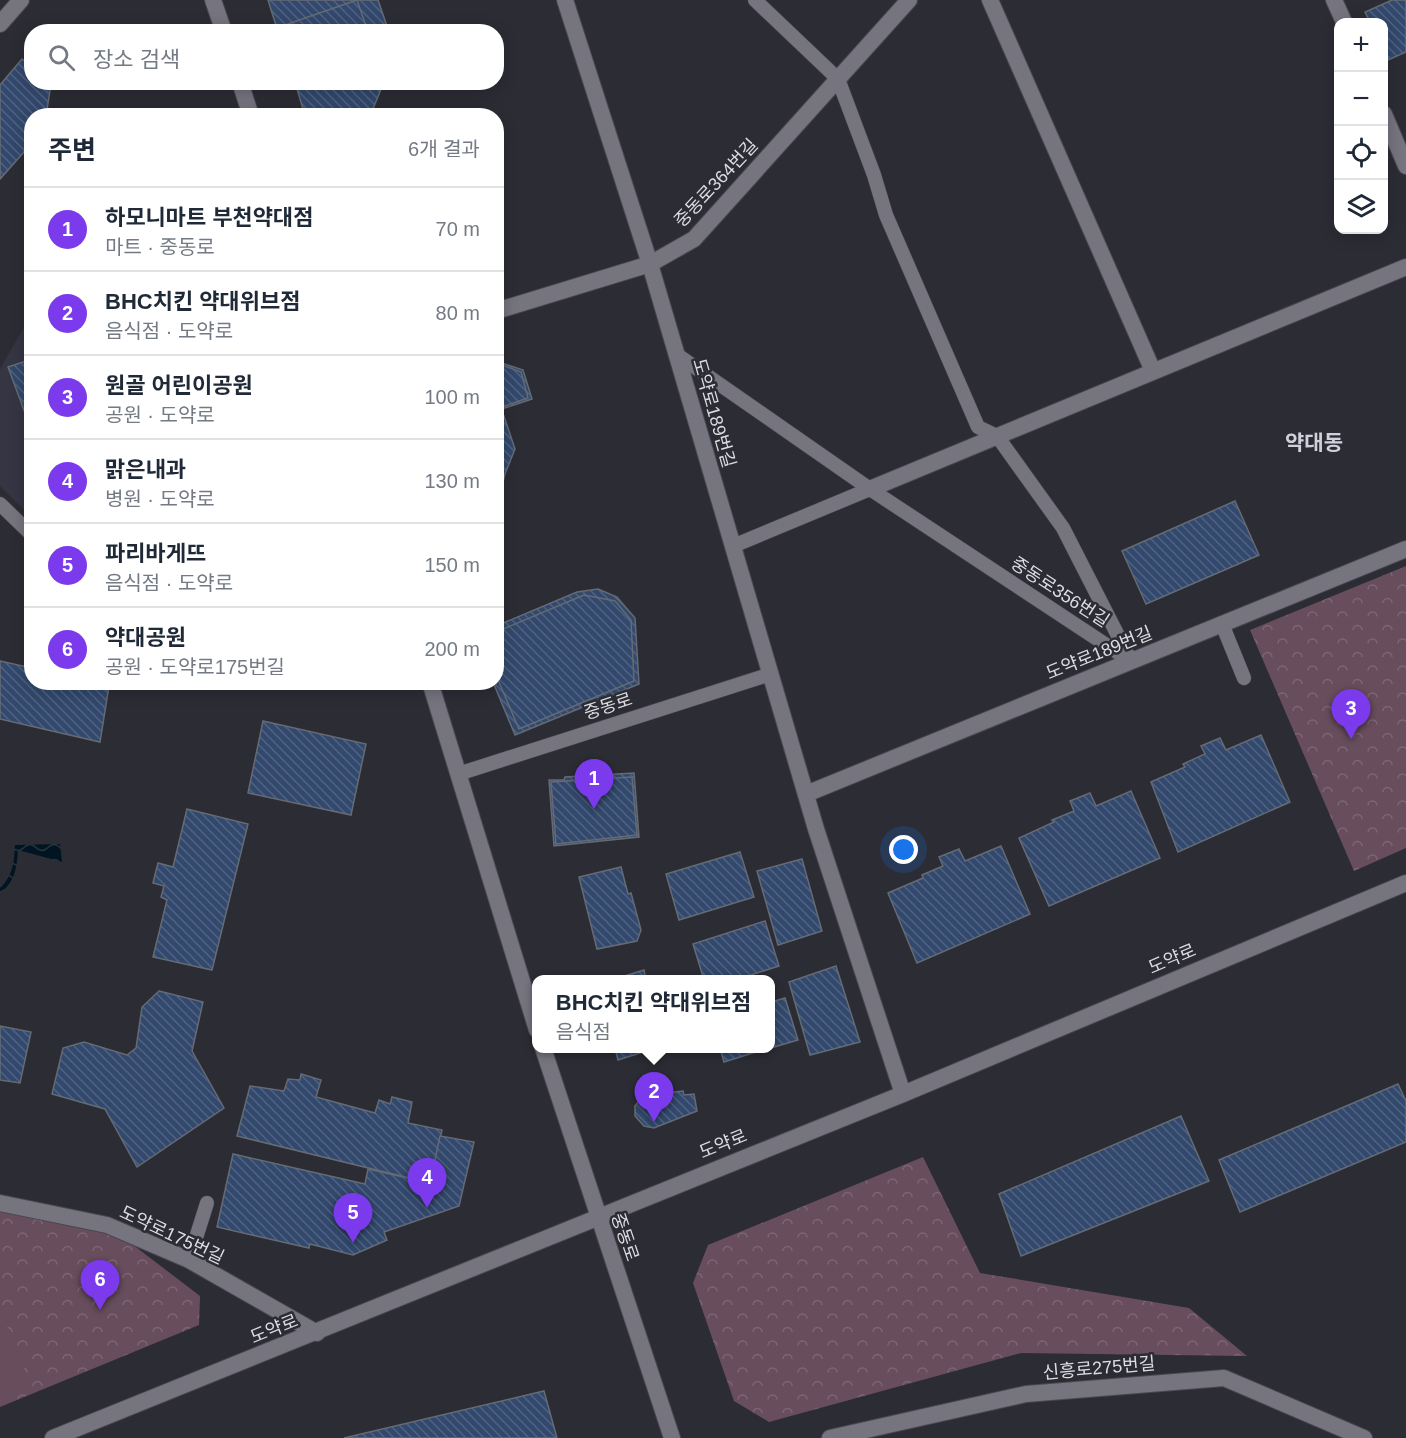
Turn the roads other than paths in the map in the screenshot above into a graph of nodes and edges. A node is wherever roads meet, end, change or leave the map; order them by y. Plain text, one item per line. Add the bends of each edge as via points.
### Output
1 (21, 0) edge
2 (213, 0) edge
3 (565, 0) edge
4 (755, 0) edge
5 (909, 0) edge
6 (990, 0) edge
7 (1334, 0) edge
8 (1342, 18) edge
9 (0, 24) edge
10 (221, 24) edge
11 (838, 80) junction
12 (243, 90) edge
13 (248, 108) edge
14 (1388, 125) edge
15 (1406, 166) edge
16 (650, 264) junction
17 (1406, 267) edge
18 (504, 309) edge
19 (676, 354) junction
20 (1153, 371) junction
21 (996, 436) junction
22 (870, 489) junction
23 (0, 504) edge
24 (24, 527) edge
25 (733, 546) junction
26 (1406, 549) edge
27 (1222, 624) junction
28 (1131, 661) junction
29 (771, 674) junction
30 (1244, 678) dead end
31 (432, 690) edge
32 (458, 774) junction
33 (806, 794) junction
34 (1406, 883) edge
35 (532, 1014) edge
36 (545, 1053) edge
37 (903, 1094) junction
38 (0, 1203) edge
39 (207, 1203) dead end
40 (597, 1216) junction
41 (189, 1260) junction
42 (317, 1333) junction
43 (53, 1438) edge
44 (672, 1438) edge
45 (830, 1438) edge
46 (1364, 1438) edge

1 - 9 street
2 - 10 street
3 - 16 street, 도약로189번길
4 - 11 lane
5 - 11 street, 중동로364번길
6 - 20 street
7 - 8 street
11 - 16 street, 중동로364번길 via 694,239
11 - 21 lane via 886,215 978,427
12 - 13 street
14 - 15 street
16 - 18 street, 중동로364번길
16 - 19 street, 도약로189번길
17 - 20 street
19 - 22 lane, 도약로189번길
19 - 25 street, 도약로189번길
20 - 21 street
21 - 22 street
21 - 28 lane, 중동로356번길 via 1063,528
22 - 25 lane
22 - 28 lane, 중동로356번길
23 - 24 lane
25 - 29 street, 도약로189번길
26 - 27 street, 도약로189번길
27 - 28 street, 도약로189번길
27 - 30 lane
28 - 33 street, 도약로189번길
29 - 32 lane, 중동로
29 - 33 street, 도약로189번길
31 - 32 street
32 - 35 street
33 - 37 street, 도약로189번길
34 - 37 street, 도약로
36 - 40 street, 중동로
37 - 40 street, 도약로
38 - 41 street, 도약로175번길 via 107,1225
39 - 41 lane
40 - 42 street, 도약로
40 - 44 street, 중동로
41 - 42 street, 도약로175번길
42 - 43 street, 도약로
45 - 46 street, 신흥로275번길 via 1026,1394 1224,1378

